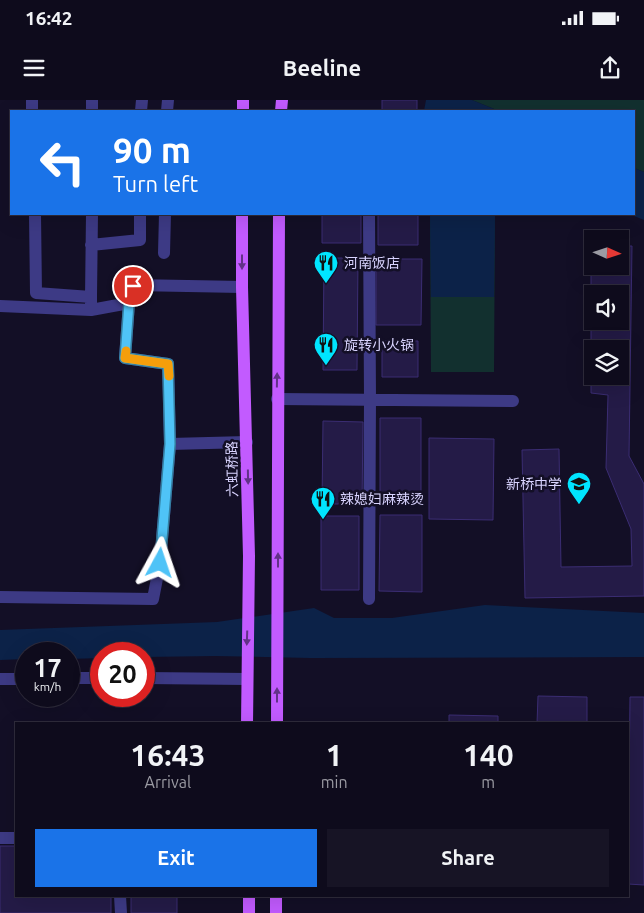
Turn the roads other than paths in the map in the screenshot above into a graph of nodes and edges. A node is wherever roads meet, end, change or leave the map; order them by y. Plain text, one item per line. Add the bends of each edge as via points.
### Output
1 (34, 215) edge
2 (92, 215) edge
3 (140, 215) edge
4 (165, 215) edge
5 (242, 215) edge
6 (278, 215) edge
7 (369, 215) edge
8 (91, 245) junction
9 (164, 254) dead end
10 (242, 287) junction
11 (91, 303) junction
12 (129, 303) junction
13 (0, 306) edge
14 (277, 399) junction
15 (370, 400) junction
16 (513, 401) dead end
17 (247, 442) junction
18 (170, 444) junction
19 (0, 597) edge
20 (369, 599) dead end
21 (247, 674) junction
22 (155, 678) edge
23 (0, 679) edge
24 (15, 679) edge
25 (247, 722) edge
26 (277, 722) edge
27 (0, 838) edge
28 (15, 838) edge
29 (120, 897) edge
30 (249, 897) edge
31 (276, 897) edge
32 (121, 913) edge
33 (249, 913) edge
34 (276, 913) edge

1 - 11 street via 36,293
2 - 8 street
3 - 8 street via 140,240
4 - 9 street
5 -> 10 main road, 六虹桥路
14 -> 6 main road
7 - 15 street
8 - 11 street
10 - 12 street via 133,286
10 - 17 main road, 六虹桥路
11 - 12 street
11 - 13 street
12 - 18 street via 125,358 168,364
14 - 15 street
26 -> 14 main road
15 - 16 street
15 - 20 street
17 - 18 street
17 -> 21 main road, 六虹桥路
18 - 19 street via 160,563 153,600
21 - 22 street
21 - 25 main road, 六虹桥路
23 - 24 street
27 - 28 street
29 - 32 street
30 - 33 main road
31 - 34 main road

